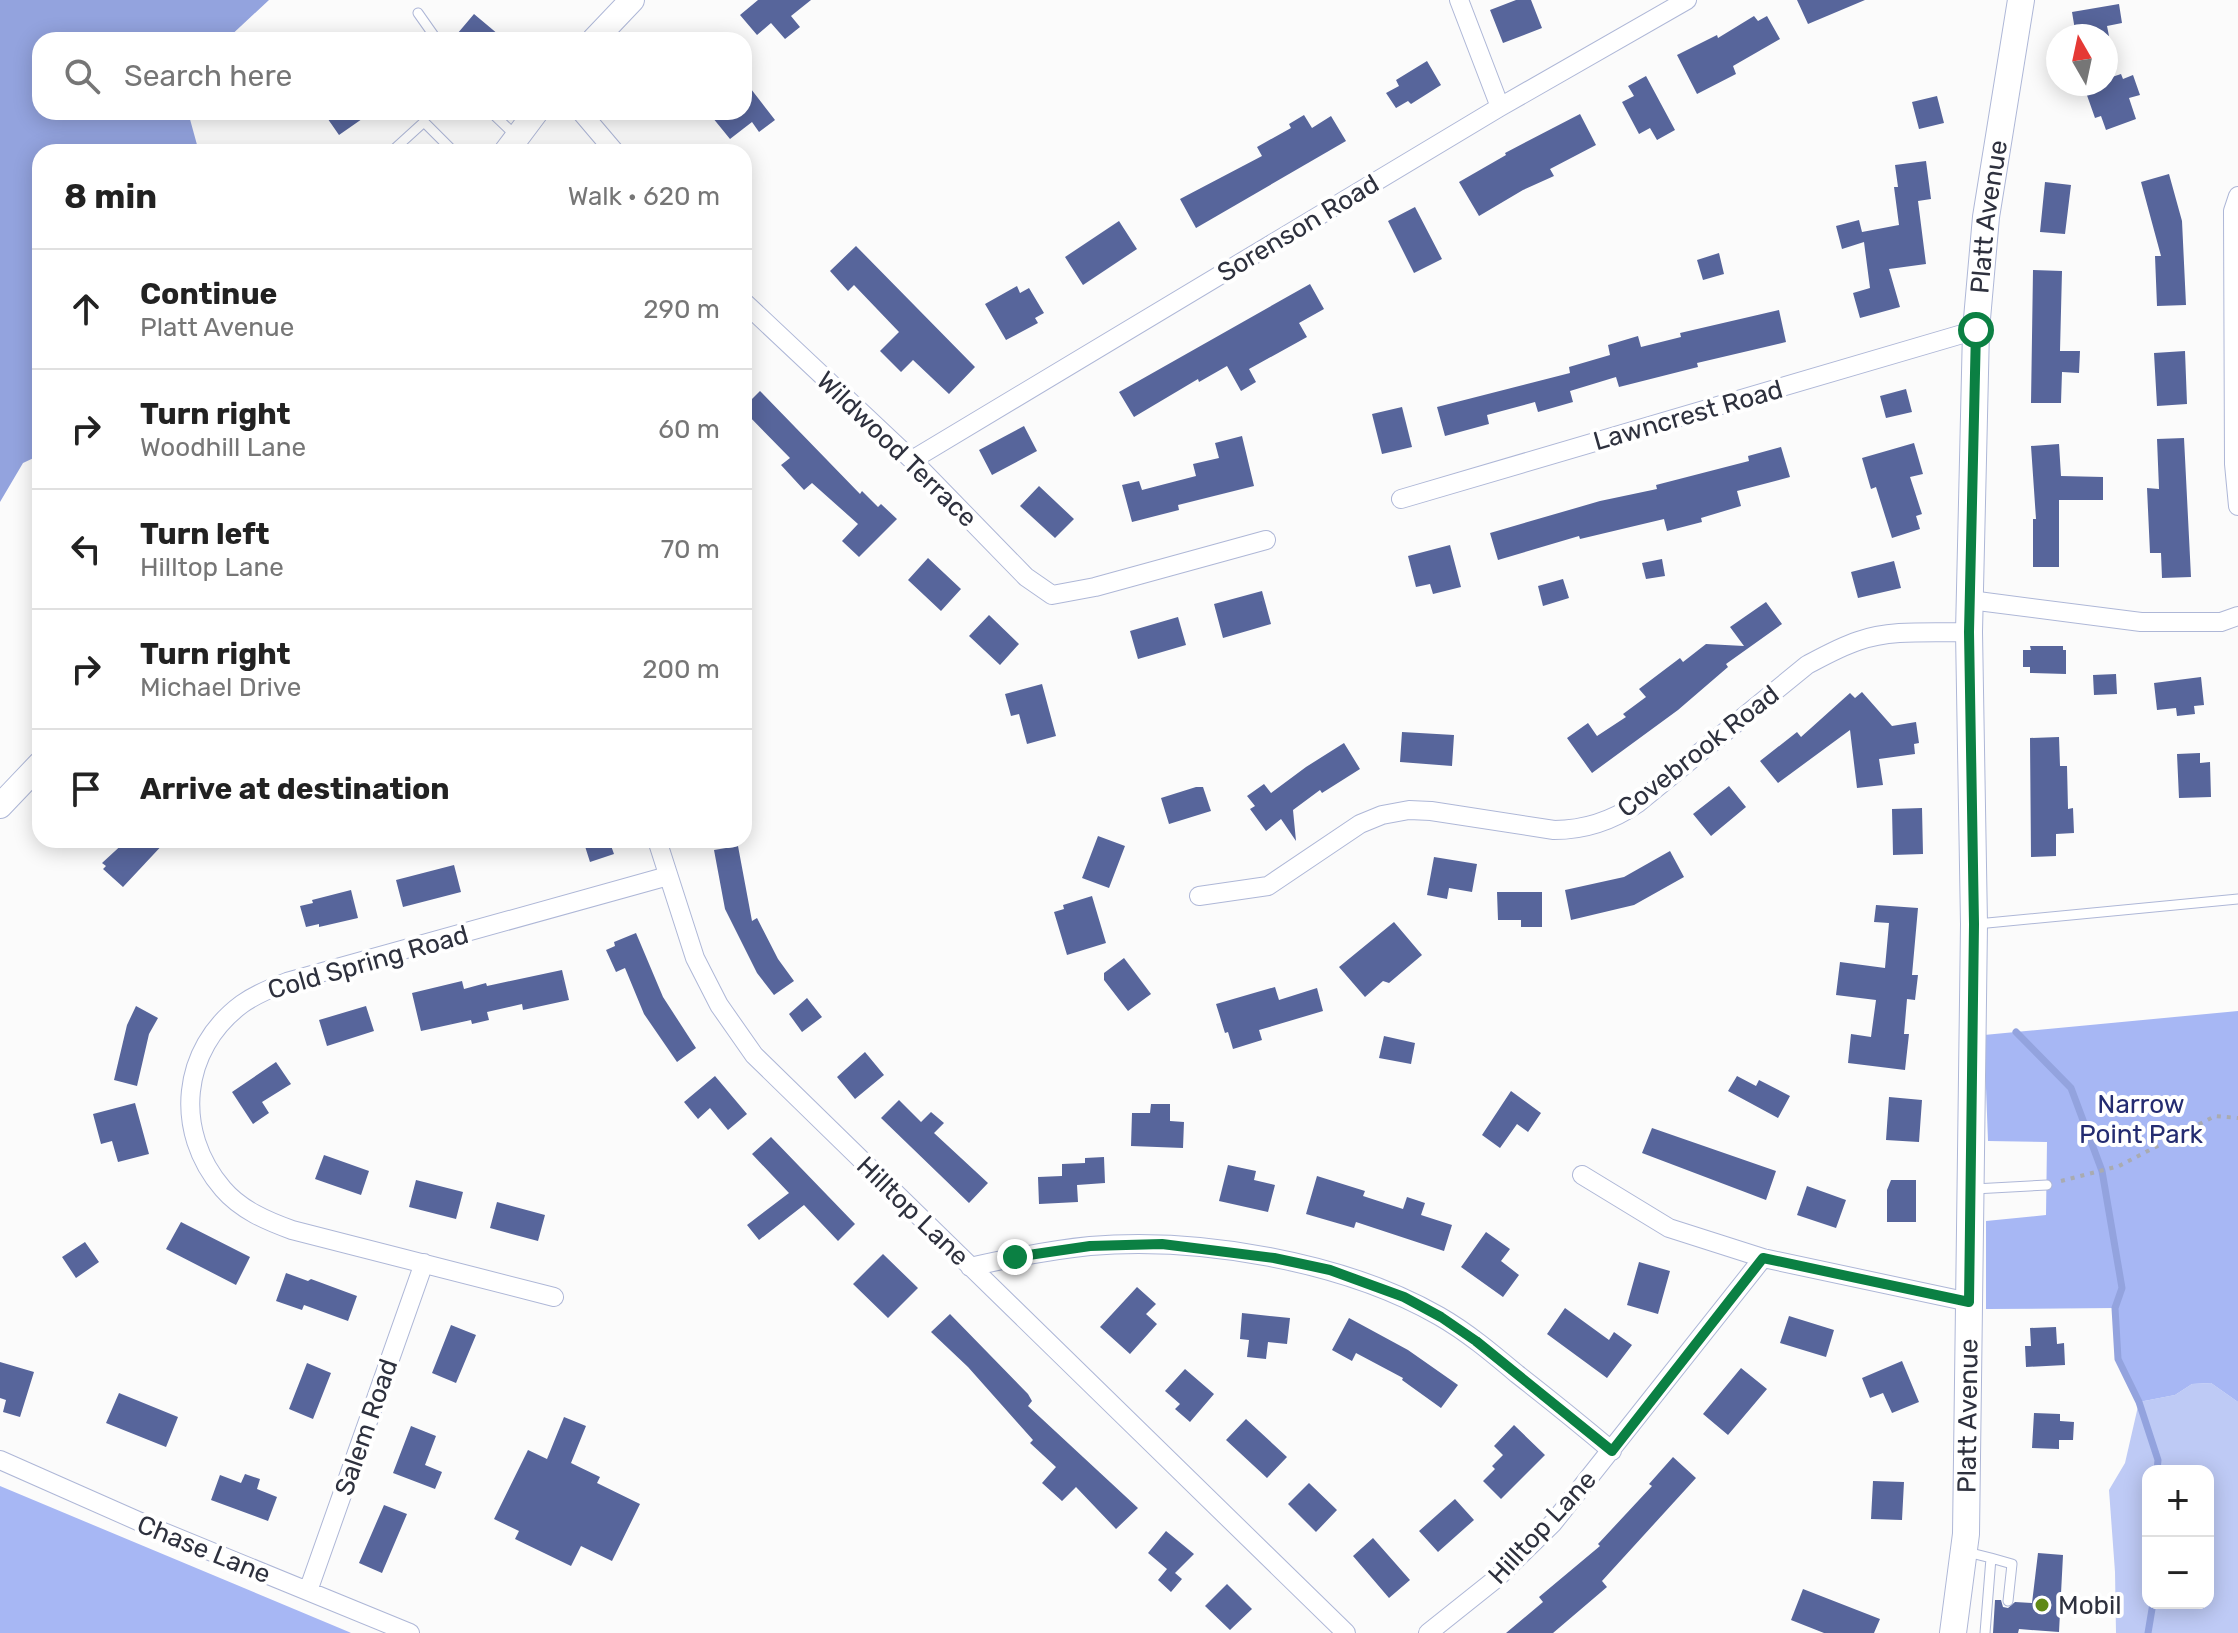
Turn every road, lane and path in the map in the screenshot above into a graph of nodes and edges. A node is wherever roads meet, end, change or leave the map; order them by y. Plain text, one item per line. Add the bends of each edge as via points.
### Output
1 (632, 0) edge
2 (1459, 0) edge
3 (1687, 0) edge
4 (2021, 0) edge
5 (418, 13) dead end
6 (431, 32) edge
7 (602, 32) edge
8 (1500, 107) junction
9 (421, 120) edge
10 (427, 120) edge
11 (496, 120) edge
12 (530, 120) edge
13 (588, 120) edge
14 (399, 144) edge
15 (447, 144) edge
16 (511, 144) edge
17 (513, 144) edge
18 (608, 144) edge
19 (2238, 196) edge
20 (752, 310) edge
21 (1976, 330) junction
22 (912, 460) junction
23 (1401, 499) dead end
24 (2238, 506) edge
25 (1266, 540) dead end
26 (1970, 600) junction
27 (2238, 616) edge
28 (1969, 632) junction
29 (32, 772) edge
30 (0, 806) edge
31 (659, 848) edge
32 (668, 876) junction
33 (1199, 896) dead end
34 (2238, 899) edge
35 (1974, 924) junction
36 (2238, 1118) edge
37 (1582, 1175) dead end
38 (2047, 1185) joint
39 (1970, 1188) junction
40 (1763, 1258) junction
41 (424, 1263) junction
42 (970, 1267) junction
43 (554, 1297) dead end
44 (1969, 1302) junction
45 (1612, 1451) junction
46 (0, 1460) edge
47 (1963, 1551) junction
48 (1991, 1558) junction
49 (308, 1591) junction
50 (2008, 1601) dead end
51 (1952, 1630) edge
52 (410, 1633) edge
53 (1346, 1633) edge
54 (1428, 1633) edge
55 (1985, 1633) edge

1 - 7 street
2 - 8 street
3 - 8 street, Sorenson Road
4 - 21 main road, Platt Avenue via 1986,217
5 - 6 lane
8 - 22 street, Sorenson Road
9 - 14 lane
10 - 15 lane
11 - 16 lane
12 - 17 street
13 - 18 street
19 - 24 street via 2233,259
20 - 22 street, Wildwood Terrace
21 - 23 street, Lawncrest Road
21 - 26 main road, Platt Avenue
22 - 25 street, Wildwood Terrace via 1026,577 1052,595
26 - 27 street via 2141,622 2221,622
26 - 28 main road, Platt Avenue
28 - 33 street, Covebrook Road via 1885,635 1830,653 1807,665 1638,803 1599,824 1554,830 1409,810 1360,824 1268,886
28 - 35 main road, Platt Avenue
29 - 30 street
31 - 32 street, Hilltop Lane
32 - 41 street, Cold Spring Road via 287,982 243,1003 212,1033 193,1072 190,1117 207,1168 224,1191 265,1220 292,1230
32 - 42 street, Hilltop Lane via 695,958 754,1055
34 - 35 lane
35 - 39 main road, Platt Avenue
36 - 38 path via 2215,1116 2119,1166
37 - 40 street via 1669,1228
38 - 39 lane
39 - 44 main road, Platt Avenue
40 - 44 street
40 - 45 street, Hilltop Lane
41 - 43 street, Cold Spring Road
41 - 49 street, Salem Road
42 - 45 street via 1090,1246 1162,1244 1330,1270 1441,1317
42 - 53 street, Hilltop Lane
44 - 47 main road, Platt Avenue
45 - 54 street, Hilltop Lane via 1553,1523 1497,1578
46 - 49 street, Chase Lane
47 - 48 lane
47 - 51 main road, Platt Avenue
48 - 50 lane via 2012,1564
48 - 55 lane
49 - 52 street, Chase Lane

